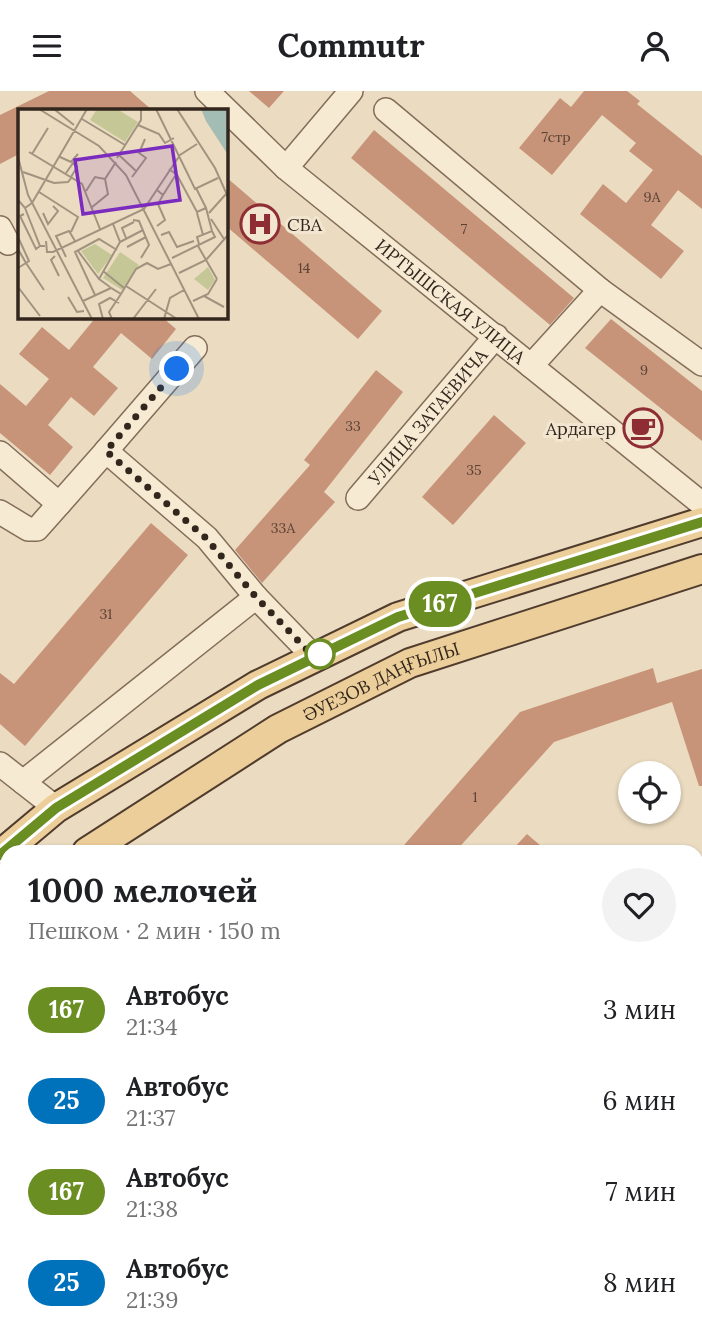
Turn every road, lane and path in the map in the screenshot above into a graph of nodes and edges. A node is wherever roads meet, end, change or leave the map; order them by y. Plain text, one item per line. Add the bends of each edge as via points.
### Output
1 (207, 91) edge
2 (351, 91) edge
3 (225, 109) edge
4 (386, 110) dead end
5 (228, 111) edge
6 (286, 168) junction
7 (600, 290) junction
8 (496, 336) junction
9 (195, 348) dead end
10 (702, 364) edge
11 (531, 366) junction
12 (106, 451) junction
13 (0, 453) edge
14 (358, 498) dead end
15 (59, 504) junction
16 (702, 504) edge
17 (0, 512) edge
18 (702, 522) edge
19 (702, 569) edge
20 (256, 597) junction
21 (314, 657) junction
22 (0, 764) edge
23 (23, 782) junction
24 (56, 808) junction
25 (11, 836) edge
26 (108, 845) edge

1 - 3 street, ИРТЫШСКАЯ УЛИЦА
2 - 6 street
4 - 7 street
5 - 6 street, ИРТЫШСКАЯ УЛИЦА
6 - 8 street, ИРТЫШСКАЯ УЛИЦА
7 - 10 street
7 - 11 street
8 - 11 street, ИРТЫШСКАЯ УЛИЦА
8 - 14 street, УЛИЦА ЗАТАЕВИЧА
9 - 12 street
11 - 16 street, ИРТЫШСКАЯ УЛИЦА
12 - 15 street
12 - 20 street via 206,538
13 - 15 street
15 - 17 street via 37,529
18 - 21 main road via 398,617
19 - 26 main road, ӘУЕЗОВ ДАҢҒЫЛЫ via 410,663 278,729
20 - 21 street
20 - 23 street
21 - 24 main road via 258,685
22 - 23 street
23 - 24 street
24 - 25 main road

